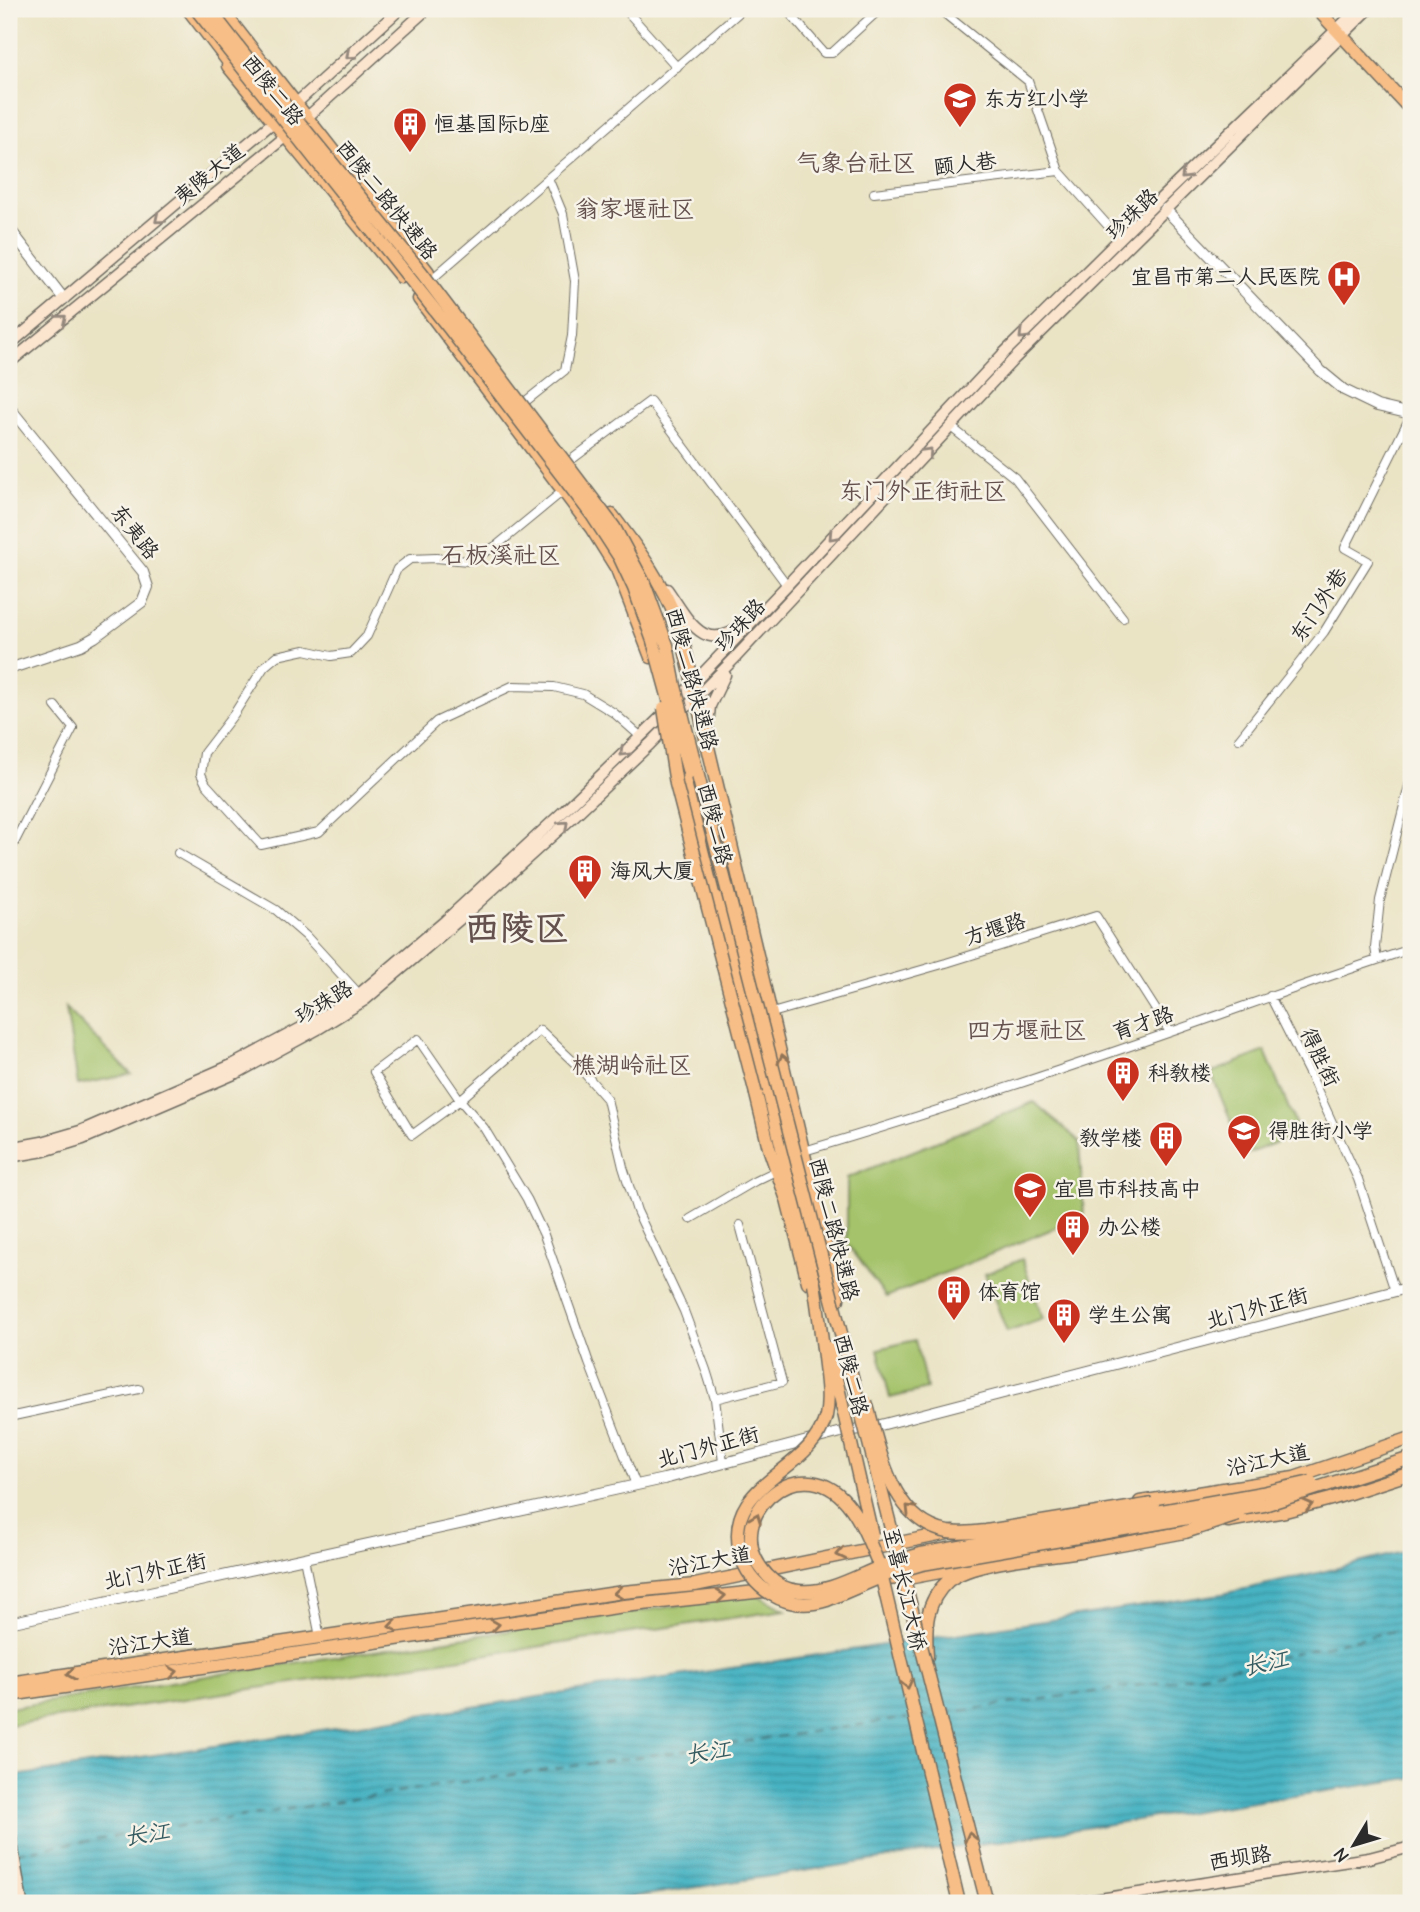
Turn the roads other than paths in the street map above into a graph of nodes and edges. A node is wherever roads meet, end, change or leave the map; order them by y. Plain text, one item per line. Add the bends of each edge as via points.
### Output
1 (182, 9) edge
2 (188, 9) edge
3 (196, 9) edge
4 (209, 9) edge
5 (221, 9) edge
6 (228, 9) edge
7 (400, 9) edge
8 (427, 9) edge
9 (625, 9) edge
10 (743, 9) edge
11 (786, 9) edge
12 (880, 9) edge
13 (939, 9) edge
14 (1317, 9) edge
15 (1327, 9) edge
16 (1357, 9) edge
17 (1369, 9) edge
18 (1342, 29) junction
19 (677, 67) junction
20 (270, 72) junction
21 (254, 84) junction
22 (1411, 98) edge
23 (296, 104) junction
24 (1411, 110) edge
25 (307, 118) junction
26 (274, 122) junction
27 (286, 136) junction
28 (1059, 171) junction
29 (548, 178) junction
30 (874, 193) dead end
31 (1165, 209) junction
32 (9, 228) edge
33 (1119, 238) junction
34 (433, 278) junction
35 (64, 299) junction
36 (9, 345) edge
37 (9, 363) edge
38 (526, 401) junction
39 (9, 407) edge
40 (1411, 415) edge
41 (951, 427) junction
42 (571, 460) junction
43 (563, 491) junction
44 (649, 564) junction
45 (788, 585) junction
46 (771, 603) junction
47 (1123, 618) dead end
48 (734, 659) junction
49 (9, 669) edge
50 (661, 670) junction
51 (695, 690) junction
52 (55, 706) dead end
53 (668, 717) junction
54 (640, 736) junction
55 (707, 738) junction
56 (1239, 739) dead end
57 (1411, 778) edge
58 (9, 853) edge
59 (178, 853) dead end
60 (1411, 949) edge
61 (1377, 960) junction
62 (359, 993) junction
63 (1270, 996) junction
64 (772, 1013) junction
65 (1170, 1032) junction
66 (460, 1100) junction
67 (9, 1148) edge
68 (804, 1151) junction
69 (9, 1157) edge
70 (779, 1170) junction
71 (690, 1219) dead end
72 (740, 1225) dead end
73 (814, 1283) junction
74 (1411, 1287) edge
75 (1395, 1291) junction
76 (838, 1322) junction
77 (139, 1389) dead end
78 (715, 1399) junction
79 (9, 1417) edge
80 (869, 1428) junction
81 (845, 1431) junction
82 (1411, 1438) edge
83 (1411, 1450) edge
84 (1411, 1458) edge
85 (723, 1462) junction
86 (1411, 1473) edge
87 (636, 1485) junction
88 (1263, 1499) junction
89 (898, 1543) junction
90 (871, 1548) junction
91 (304, 1558) junction
92 (880, 1572) junction
93 (908, 1578) junction
94 (9, 1623) edge
95 (320, 1637) junction
96 (929, 1677) junction
97 (9, 1683) edge
98 (9, 1695) edge
99 (9, 1825) edge
100 (1411, 1847) edge
101 (9, 1886) edge
102 (958, 1901) edge
103 (12, 1903) edge
104 (22, 1903) edge
105 (988, 1903) edge
106 (1073, 1903) edge

1 - 26 main road, 西陵二路
2 - 21 main road, bridge via 228,60
3 - 21 main road, 西陵二路快速路, bridge
4 - 76 main road, 西陵二路快速路, bridge via 489,361 614,527 644,583 667,645
5 - 20 main road
6 - 20 main road, 西陵二路
7 -> 23 main road, 夷陵大道
8 - 25 main road, 夷陵大道
9 - 19 street
10 - 19 street
11 - 12 street via 824,53 832,53
13 - 28 street via 1028,81
14 - 18 main road
15 - 18 main road
16 - 18 main road, 珍珠路
17 - 18 main road, 珍珠路
18 - 22 main road
18 - 24 main road
18 - 31 main road, 珍珠路
18 -> 33 main road, 珍珠路
19 - 29 street
20 - 23 main road, 西陵二路
21 - 50 main road, 西陵二路快速路, bridge via 592,515 634,587
23 - 25 main road, 西陵二路
23 - 26 main road, 夷陵大道
25 - 27 main road, 夷陵大道
25 - 34 main road, 西陵二路
26 - 27 main road, 西陵二路
26 -> 35 main road, 夷陵大道
37 -> 27 main road, 夷陵大道
27 - 43 main road, 西陵二路 via 415,294
28 - 30 street, 颐人巷
28 - 33 street
29 - 34 street
29 - 38 street via 563,215 575,281 572,336 565,370
31 - 40 street via 1344,390
31 - 41 main road, 珍珠路
32 - 35 street
33 -> 45 main road, 珍珠路 via 1004,353
34 - 38 main road, 西陵二路
35 - 36 main road, 夷陵大道
38 - 42 main road, 西陵二路
39 - 49 street, 东夷路 via 143,572 148,587 142,602 95,637
40 - 56 street, 东门外巷 via 1345,548 1368,561 1324,632
41 - 47 street via 1015,478
48 -> 41 main road, 珍珠路
42 - 44 main road, 西陵二路
42 - 45 street via 650,401
43 - 53 main road, 西陵二路 via 617,569 648,644
43 - 54 street via 496,546 468,561 410,559 397,569 367,636 351,653 331,656 305,650 277,656 264,667 204,753 201,774 261,845 319,832 437,721 512,686 554,687 583,694
44 - 46 main road via 705,635 736,631
44 - 51 main road, 西陵二路 via 676,618
45 - 46 main road, 珍珠路
46 - 51 main road, 珍珠路
48 - 51 main road, 珍珠路
48 - 55 main road via 710,706
50 - 70 main road, bridge via 676,784 769,1147
50 - 73 main road, 西陵二路快速路, bridge via 723,897
51 - 53 main road, 珍珠路
51 - 55 main road, 西陵二路
52 - 58 street via 73,728
53 - 54 main road, 珍珠路
69 -> 53 main road, 珍珠路 via 83,1139 239,1072 365,1000 562,827
53 - 70 main road, 西陵二路
54 -> 62 main road, 珍珠路 via 445,921
55 - 64 main road, 西陵二路
57 - 61 street via 1380,900
59 - 62 street via 276,910
60 - 61 street, 育才路
61 - 63 street, 育才路
62 - 67 main road, 珍珠路 via 234,1063 80,1131
63 - 65 street, 育才路
63 - 75 street, 得胜街 via 1358,1179
64 - 65 street, 方堰路 via 1096,916
68 -> 64 main road, 西陵二路
65 - 68 street, 育才路
66 - 66 street via 412,1135 374,1072 418,1039
66 - 78 street via 540,1030 607,1099 637,1211 684,1311
66 - 87 street via 484,1128 544,1235
68 - 80 main road, 西陵二路
70 - 71 street
70 - 81 main road, 西陵二路
72 - 78 street via 782,1382
73 - 88 main road, bridge via 828,1389 824,1422 807,1450 754,1494 740,1522 739,1549 746,1567 774,1596 799,1604 817,1603 922,1564
73 - 92 main road, 至喜长江大桥, bridge
74 - 75 street, 北门外正街
75 - 80 street, 北门外正街
88 -> 76 main road, bridge via 1231,1493 1204,1495 986,1531 960,1533 934,1527 904,1505 891,1480
76 - 96 main road, 至喜长江大桥, bridge
77 - 79 street
78 - 85 street
80 - 81 street, 北门外正街
80 - 89 main road, 西陵二路
81 - 85 street, 北门外正街
81 - 90 main road, 西陵二路
82 - 89 main road, 沿江大道 via 1294,1478
83 - 88 main road, bridge
84 - 88 main road, bridge
85 - 87 street, 北门外正街
93 -> 86 main road, 沿江大道 via 1285,1511
87 - 91 street, 北门外正街
88 -> 92 main road, bridge via 921,1554 892,1563 829,1588 807,1592 781,1586 758,1564 752,1544 754,1517 780,1488 795,1482 822,1484 835,1491 861,1523
88 - 96 main road, bridge via 1220,1522 1185,1532 999,1563 951,1579 931,1606 925,1625
89 - 90 main road, 沿江大道
89 - 93 main road, 西陵二路
90 - 92 main road, 西陵二路
90 -> 95 main road, 沿江大道 via 695,1585
91 - 94 street, 北门外正街
91 - 95 street
92 - 93 main road, 沿江大道
98 -> 92 main road, 沿江大道
92 -> 102 main road, 至喜长江大桥, bridge
95 -> 97 main road, 沿江大道
105 -> 96 main road, 至喜长江大桥, bridge
99 - 104 main road
100 - 106 main road, 西坝路 via 1369,1858
101 - 103 main road

